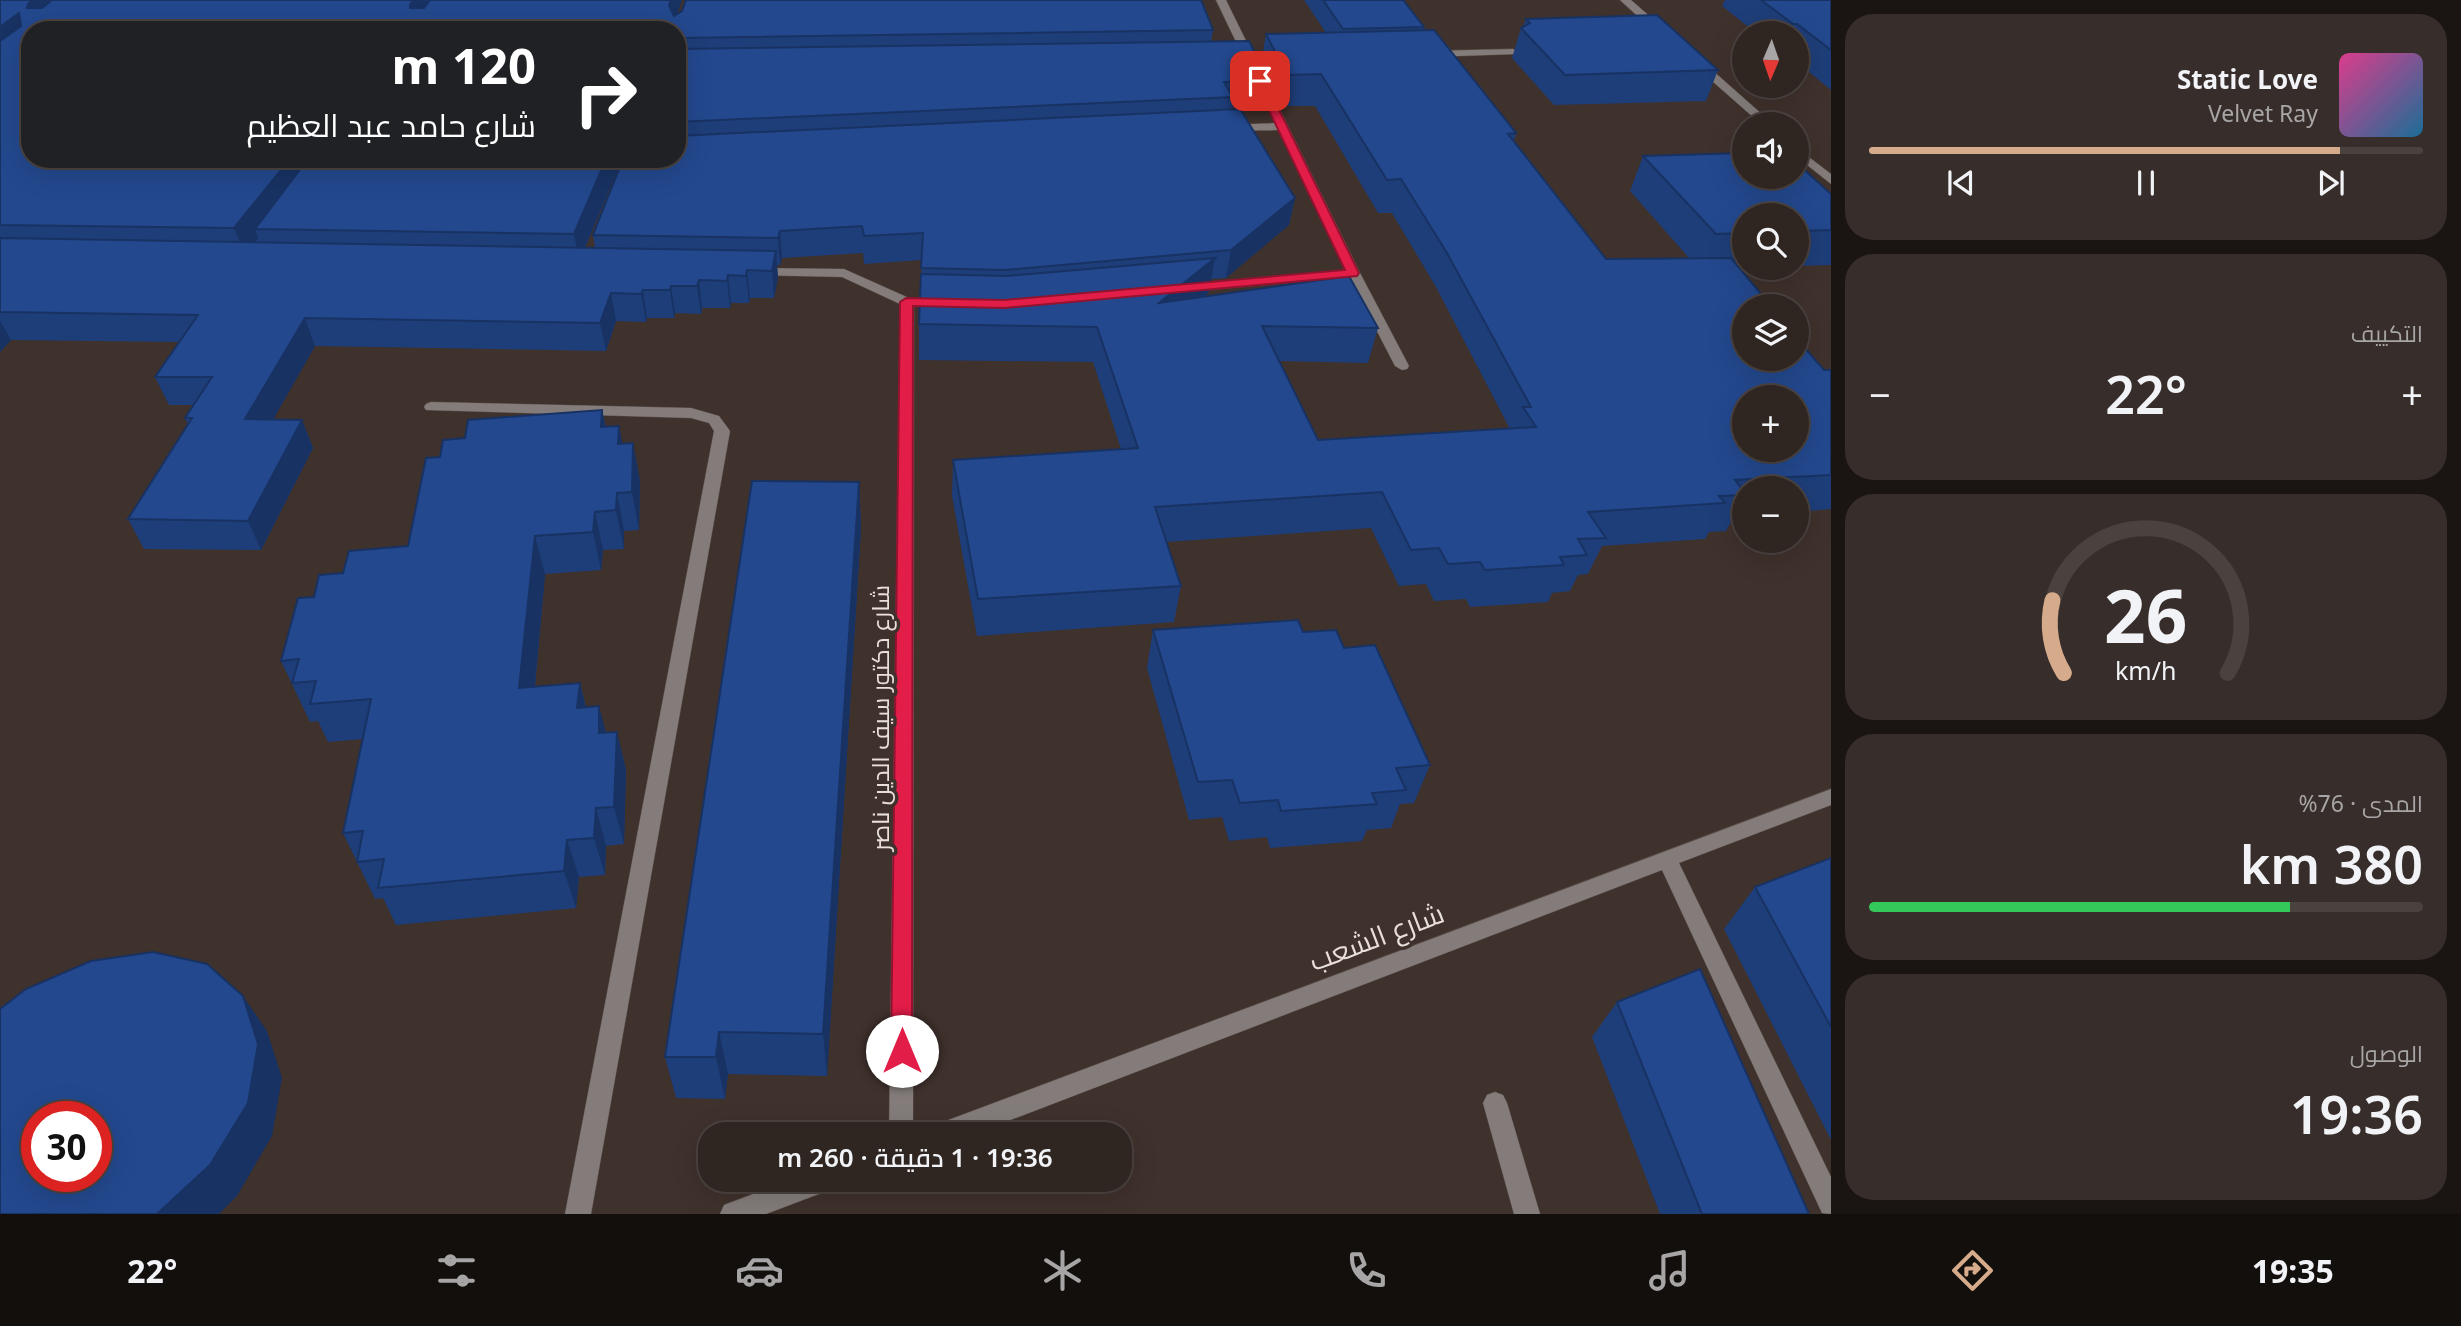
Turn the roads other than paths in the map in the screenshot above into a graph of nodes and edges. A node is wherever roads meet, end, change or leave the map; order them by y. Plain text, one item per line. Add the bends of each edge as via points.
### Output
1 (1221, 0) edge
2 (1625, 0) edge
3 (1665, 36) edge
4 (1513, 52) dead end
5 (1686, 53) edge
6 (1416, 54) edge
7 (1264, 58) dead end
8 (1236, 59) edge
9 (1250, 59) junction
10 (1753, 112) edge
11 (1280, 125) junction
12 (1212, 129) edge
13 (1809, 161) edge
14 (1831, 180) edge
15 (735, 271) edge
16 (1353, 273) junction
17 (1172, 289) edge
18 (906, 302) junction
19 (962, 303) edge
20 (1402, 366) dead end
21 (431, 407) dead end
22 (1831, 797) edge
23 (1667, 859) junction
24 (1495, 1103) dead end
25 (901, 1122) edge
26 (975, 1122) edge
27 (791, 1192) edge
28 (1831, 1204) edge
29 (578, 1214) edge
30 (733, 1214) edge
31 (1527, 1214) edge

1 - 9 street
2 - 3 street
4 - 6 street
5 - 10 street
7 - 9 street
8 - 9 street
9 - 11 street
11 - 12 street
11 - 16 street
13 - 14 street
15 - 18 street via 844,273
16 - 17 street
16 - 20 street
18 - 19 street
18 - 25 street, شارع دكتور سيف الدين ناصر
21 - 29 street via 691,413 712,418 722,430
22 - 23 street, شارع الشعب
23 - 26 street, شارع الشعب
23 - 28 street
24 - 31 street
27 - 30 street

